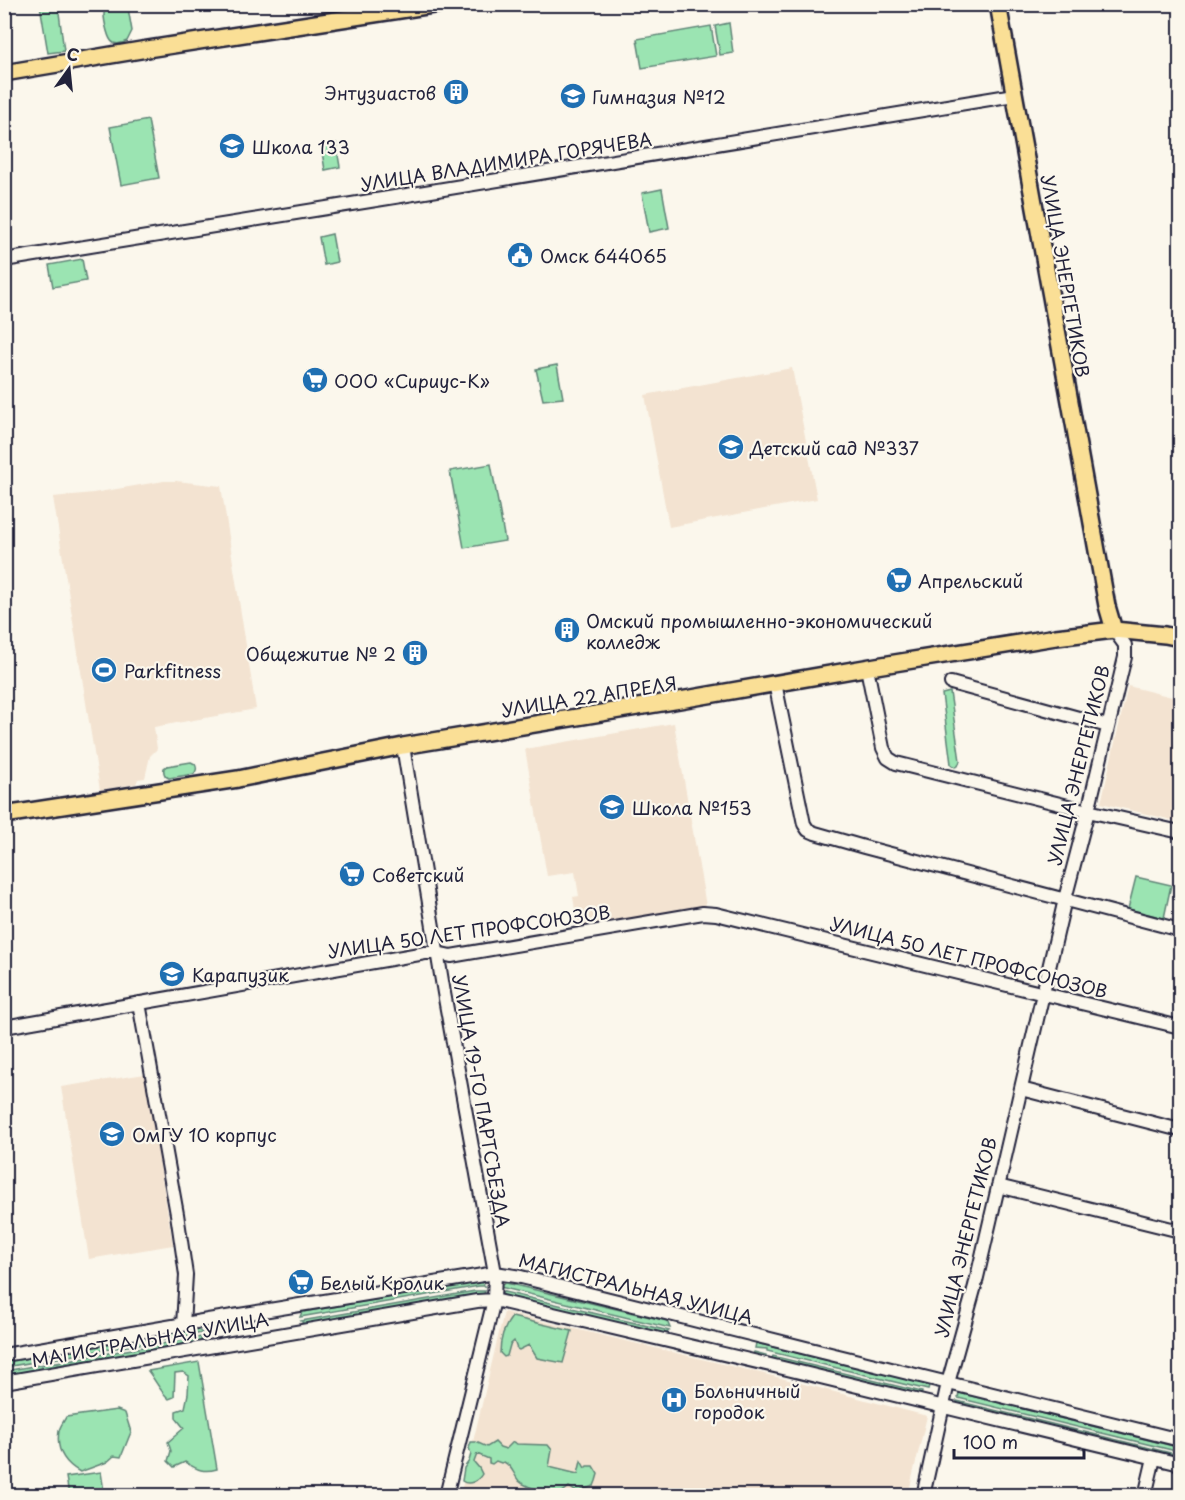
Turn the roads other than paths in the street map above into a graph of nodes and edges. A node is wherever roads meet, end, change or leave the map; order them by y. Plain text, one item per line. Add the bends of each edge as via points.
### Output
1 (439, 4) edge
2 (998, 4) edge
3 (4, 73) edge
4 (1014, 95) junction
5 (4, 260) edge
6 (1114, 630) junction
7 (1180, 638) edge
8 (867, 668) junction
9 (775, 683) junction
10 (951, 683) dead end
11 (1108, 726) junction
12 (403, 746) junction
13 (1088, 811) junction
14 (4, 815) edge
15 (1180, 831) edge
16 (1065, 899) junction
17 (1180, 930) edge
18 (437, 953) junction
19 (1043, 993) junction
20 (140, 1003) junction
21 (4, 1027) edge
22 (1180, 1028) edge
23 (1021, 1089) junction
24 (1180, 1130) edge
25 (998, 1186) junction
26 (1180, 1231) edge
27 (495, 1273) junction
28 (494, 1300) junction
29 (183, 1325) junction
30 (4, 1355) edge
31 (4, 1382) edge
32 (948, 1383) junction
33 (943, 1406) junction
34 (1180, 1440) edge
35 (1154, 1458) junction
36 (1180, 1464) edge
37 (446, 1496) edge
38 (922, 1496) edge
39 (1144, 1496) edge

1 - 3 main road
2 - 4 main road, УЛИЦА ЭНЕРГЕТИКОВ
4 - 5 street, УЛИЦА ВЛАДИМИРА ГОРЯЧЕВА
4 - 6 main road, УЛИЦА ЭНЕРГЕТИКОВ
6 - 7 main road, УЛИЦА 22 АПРЕЛЯ
6 - 8 main road, УЛИЦА 22 АПРЕЛЯ
6 - 11 street, УЛИЦА ЭНЕРГЕТИКОВ via 1125,645 1125,657
8 - 9 main road, УЛИЦА 22 АПРЕЛЯ
8 - 13 street via 884,748 896,764
9 - 12 main road, УЛИЦА 22 АПРЕЛЯ
9 - 16 street via 808,830
10 - 11 street
11 - 13 street, УЛИЦА ЭНЕРГЕТИКОВ
12 - 14 main road, УЛИЦА 22 АПРЕЛЯ via 238,779
12 - 18 street, УЛИЦА 19-ГО ПАРТСЪЕЗДА
13 - 15 street
13 - 16 street, УЛИЦА ЭНЕРГЕТИКОВ
16 - 17 street
16 - 19 street, УЛИЦА ЭНЕРГЕТИКОВ
18 - 19 street, УЛИЦА 50 ЛЕТ ПРОФСОЮЗОВ via 451,956 710,913
18 - 20 street, УЛИЦА 50 ЛЕТ ПРОФСОЮЗОВ
18 - 27 street, УЛИЦА 19-ГО ПАРТСЪЕЗДА
19 - 22 street, УЛИЦА 50 ЛЕТ ПРОФСОЮЗОВ
19 - 23 street, УЛИЦА ЭНЕРГЕТИКОВ
20 - 21 street, УЛИЦА 50 ЛЕТ ПРОФСОЮЗОВ
20 - 29 street via 186,1275
23 - 24 street
23 - 25 street, УЛИЦА ЭНЕРГЕТИКОВ
25 - 26 street
25 - 32 street, УЛИЦА ЭНЕРГЕТИКОВ
27 - 28 street, УЛИЦА 19-ГО ПАРТСЪЕЗДА
27 - 29 street, МАГИСТРАЛЬНАЯ УЛИЦА
27 - 32 street, МАГИСТРАЛЬНАЯ УЛИЦА
28 - 31 street, МАГИСТРАЛЬНАЯ УЛИЦА
28 - 33 street, МАГИСТРАЛЬНАЯ УЛИЦА
28 - 37 street, УЛИЦА 19-ГО ПАРТСЪЕЗДА
29 - 30 street, МАГИСТРАЛЬНАЯ УЛИЦА
32 - 33 street, УЛИЦА ЭНЕРГЕТИКОВ
32 - 34 street, МАГИСТРАЛЬНАЯ УЛИЦА
33 - 35 street, МАГИСТРАЛЬНАЯ УЛИЦА
33 - 38 street, УЛИЦА ЭНЕРГЕТИКОВ
35 - 36 street, МАГИСТРАЛЬНАЯ УЛИЦА
35 - 39 street

